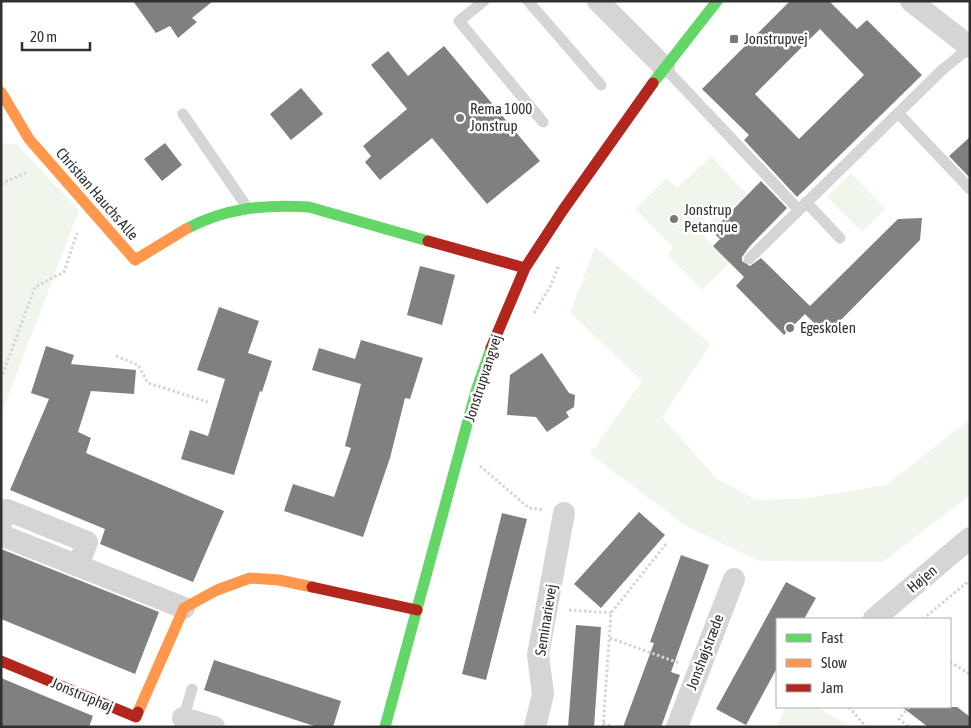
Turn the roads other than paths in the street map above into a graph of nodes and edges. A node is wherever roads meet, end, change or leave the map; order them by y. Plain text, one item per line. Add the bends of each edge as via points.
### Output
1 (484, 1) edge
2 (528, 1) edge
3 (598, 1) edge
4 (725, 1) edge
5 (911, 1) edge
6 (713, 6) edge
7 (970, 47) edge
8 (664, 68) junction
9 (601, 85) dead end
10 (1, 92) edge
11 (898, 113) junction
12 (184, 114) dead end
13 (543, 122) dead end
14 (970, 189) edge
15 (802, 206) junction
16 (247, 207) junction
17 (840, 238) dead end
18 (749, 259) dead end
19 (525, 268) junction
20 (564, 514) road end
21 (1, 523) edge
22 (1, 535) edge
23 (970, 538) edge
24 (78, 566) junction
25 (734, 579) dead end
26 (184, 608) junction
27 (416, 610) junction
28 (875, 618) edge
29 (1, 661) edge
30 (192, 689) dead end
31 (182, 722) edge
32 (214, 727) edge
33 (385, 727) edge
34 (535, 727) edge
35 (678, 727) edge

1 - 13 lane via 459,22
2 - 9 lane
3 - 8 street
4 - 6 street, Jonstrupvangvej
5 - 7 street
6 - 8 street, Jonstrupvangvej
7 - 11 lane
8 - 15 lane
8 - 19 street, Jonstrupvangvej
10 - 16 street, Christian Hauchs Alle via 30,139 135,260 206,219
11 - 14 lane
11 - 15 lane
12 - 16 lane
15 - 17 lane
15 - 18 lane
16 - 19 street, Christian Hauchs Alle via 277,204 310,207
19 - 27 street, Jonstrupvangvej via 496,334 476,391
20 - 34 street, Seminarievej via 538,655 543,694
21 - 24 street via 7,510 87,542
22 - 24 street
23 - 28 street, Højen
24 - 26 street
25 - 35 street, Jonshøjstræde
26 - 27 street via 217,590 250,578 279,580
26 - 29 street, Jonstruphøj via 136,717
27 - 33 street, Jonstrupvangvej
30 - 31 lane
31 - 32 street

